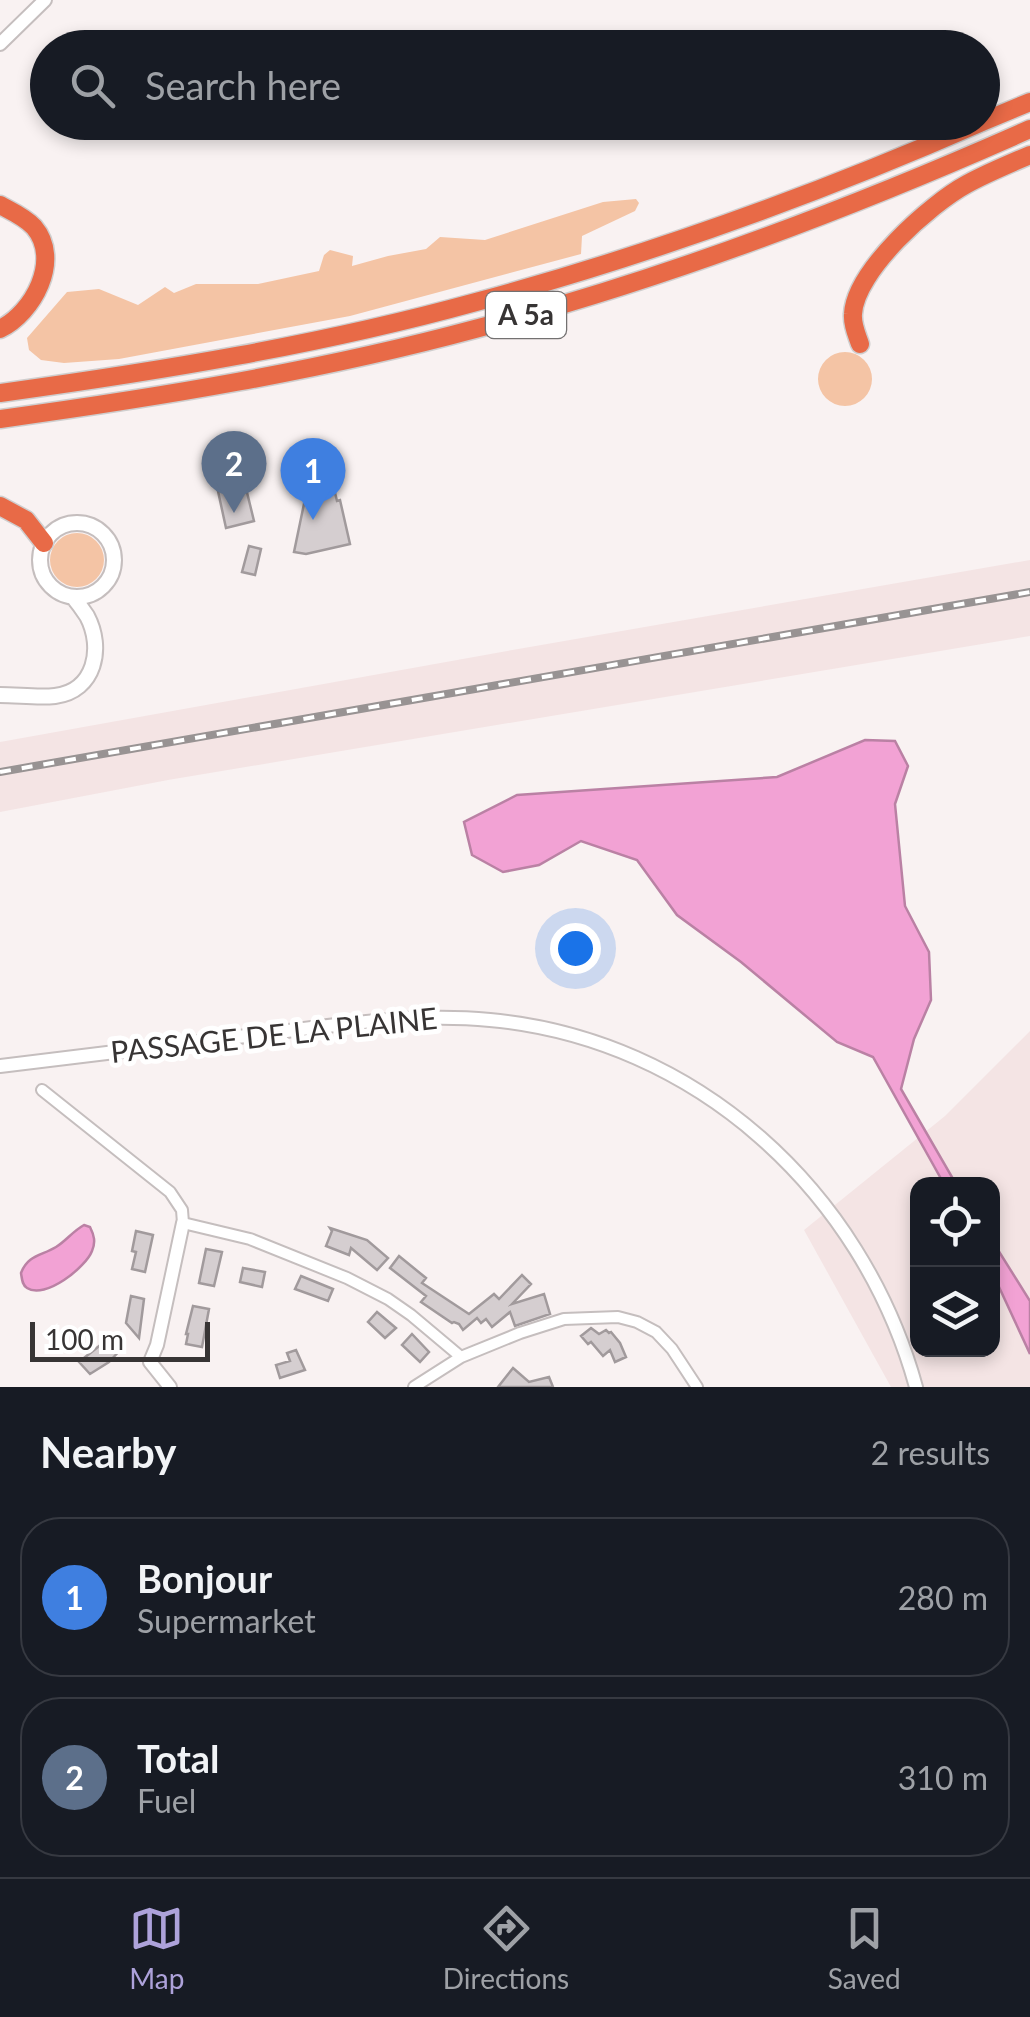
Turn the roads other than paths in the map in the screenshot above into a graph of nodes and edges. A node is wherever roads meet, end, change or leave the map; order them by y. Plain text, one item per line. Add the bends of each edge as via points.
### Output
1 (45, 0) edge
2 (0, 44) edge
3 (1030, 102) edge
4 (1000, 114) edge
5 (1030, 130) edge
6 (938, 140) edge
7 (1030, 155) edge
8 (0, 205) edge
9 (0, 329) edge
10 (860, 344) dead end
11 (0, 393) edge
12 (0, 419) edge
13 (0, 506) edge
14 (44, 543) junction
15 (73, 597) junction
16 (0, 695) edge
17 (0, 1066) edge
18 (42, 1090) dead end
19 (183, 1224) junction
20 (461, 1357) junction
21 (689, 1384) edge
22 (170, 1387) edge
23 (414, 1387) edge
24 (916, 1387) edge

1 - 2 street
3 - 4 highway, A 5a
5 - 12 highway, A 5a via 742,246 476,329 246,381
6 - 11 highway, A 5a via 740,220 474,303 248,354
7 - 10 highway via 947,196 894,244 857,299 852,319
8 - 9 highway via 33,226 45,259 31,304
13 - 14 highway via 26,520
14 - 15 main road via 44,578
14 - 15 main road via 61,526 78,522 96,527 110,542 110,580 91,595
15 - 16 main road via 96,645 84,682 56,696
17 - 24 street, PASSAGE DE LA PLAINE via 438,1017 536,1027 609,1048 716,1103 808,1184 847,1233 883,1296
18 - 19 street via 170,1192
19 - 20 street via 250,1239 347,1278 388,1299
19 - 22 street via 150,1362
20 - 21 street via 564,1319 618,1318 656,1332
20 - 23 street

